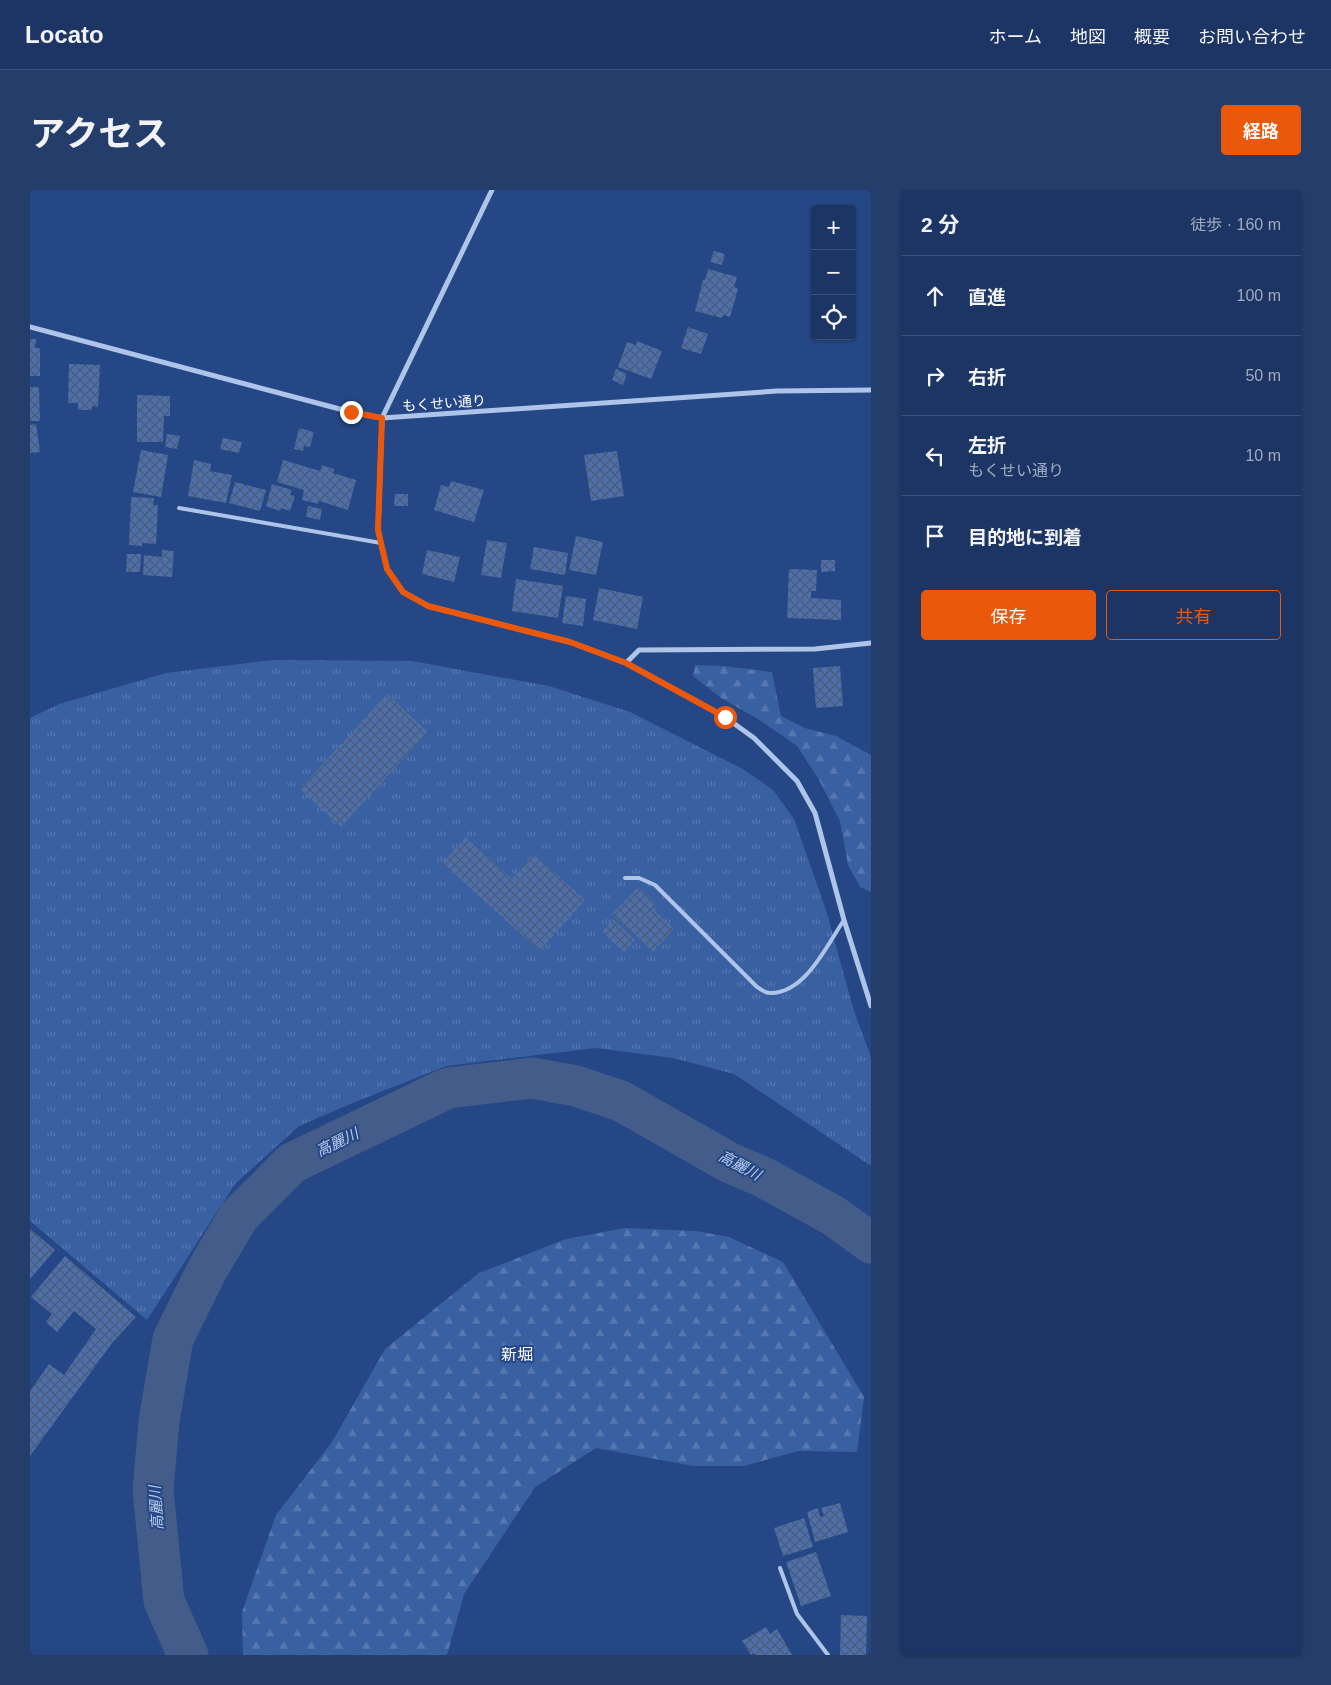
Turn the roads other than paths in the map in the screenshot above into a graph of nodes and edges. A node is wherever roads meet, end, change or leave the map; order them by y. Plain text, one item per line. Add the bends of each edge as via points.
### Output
1 (492, 190) edge
2 (30, 326) edge
3 (871, 390) edge
4 (382, 418) junction
5 (179, 508) dead end
6 (381, 543) junction
7 (871, 643) edge
8 (626, 663) junction
9 (624, 878) dead end
10 (844, 920) junction
11 (871, 1006) edge
12 (780, 1568) dead end
13 (828, 1655) edge

1 - 4 street
2 - 4 street, もくせい通り
3 - 4 street, もくせい通り via 777,391
4 - 6 street via 378,530
5 - 6 lane
6 - 8 street via 387,569 403,592 428,606 570,642
7 - 8 street via 815,649 639,650
8 - 10 street via 725,717 754,738 797,781 815,813
9 - 10 lane via 639,878 655,886 756,986 768,993 782,992 798,984
10 - 11 street
12 - 13 lane via 797,1614

